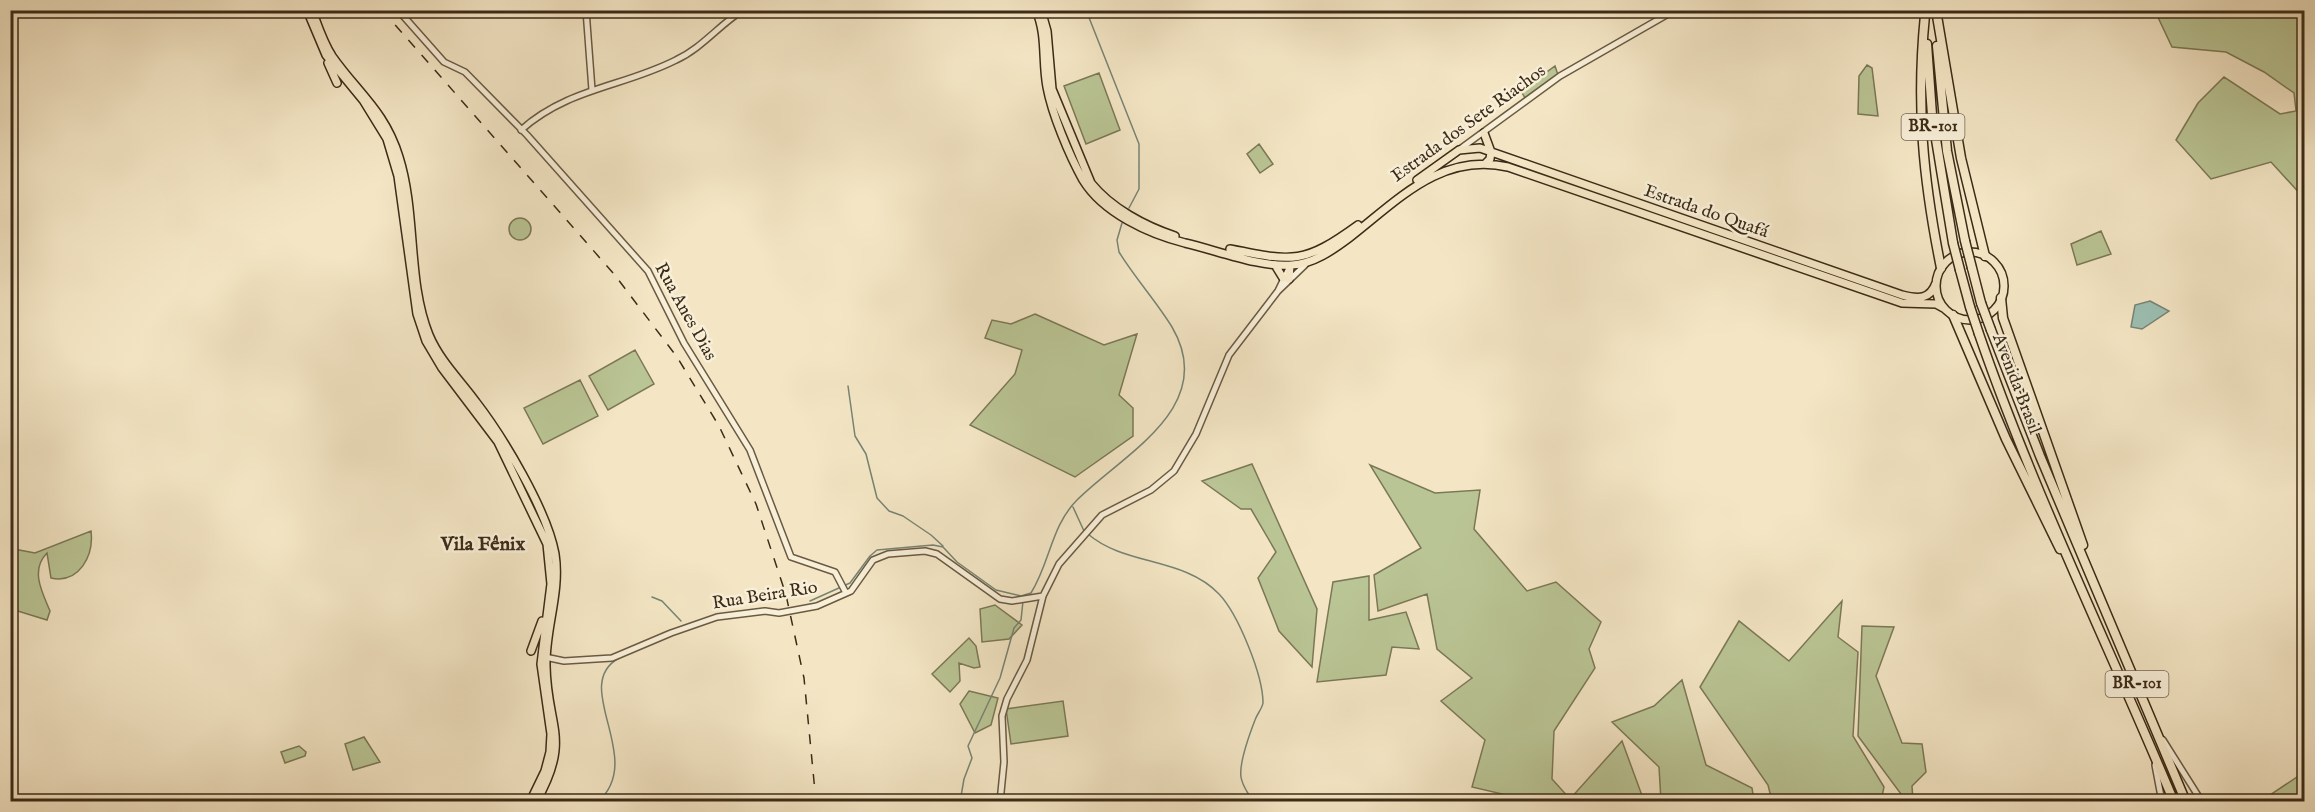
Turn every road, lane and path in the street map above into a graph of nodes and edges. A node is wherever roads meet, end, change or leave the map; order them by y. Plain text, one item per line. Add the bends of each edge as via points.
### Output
1 (306, 10) edge
2 (312, 10) edge
3 (398, 10) edge
4 (586, 10) edge
5 (743, 10) edge
6 (1036, 10) edge
7 (1041, 10) edge
8 (1675, 10) edge
9 (1936, 10) edge
10 (1925, 13) edge
11 (326, 55) junction
12 (337, 83) dead end
13 (592, 90) junction
14 (521, 130) junction
15 (1484, 133) junction
16 (1456, 152) junction
17 (1491, 152) junction
18 (1485, 164) junction
19 (1456, 166) junction
20 (1128, 216) junction
21 (1985, 256) junction
22 (1296, 258) junction
23 (1314, 259) junction
24 (1282, 260) junction
25 (1275, 265) junction
26 (1290, 266) junction
27 (1941, 268) junction
28 (1286, 279) junction
29 (1936, 283) junction
30 (2001, 298) junction
31 (1945, 309) junction
32 (1953, 315) junction
33 (2087, 566) junction
34 (2072, 569) junction
35 (845, 590) junction
36 (1043, 596) junction
37 (547, 610) junction
38 (531, 651) dead end
39 (543, 656) junction
40 (2153, 721) junction
41 (2152, 749) junction
42 (530, 801) edge
43 (536, 801) edge
44 (1000, 801) edge
45 (2162, 801) edge
46 (2174, 801) edge
47 (2186, 801) edge
48 (2202, 801) edge

1 - 11 main road
2 - 39 main road via 331,54 379,114 399,156 423,316 437,352 497,430 549,534 556,580
3 - 14 street, Rua Anes Dias via 451,67 469,75
4 - 13 street
5 - 13 street via 676,60
6 - 20 main road via 1043,30 1047,88 1069,148 1089,189 1104,204
7 - 20 main road via 1052,89 1082,165 1099,193
8 - 15 street, Estrada dos Sete Riachos via 1560,76
9 - 21 highway via 1961,158
9 - 33 highway, Avenida Brasil / BR-101, bridge via 1942,119 1965,241 1991,330
10 - 27 highway via 1920,110 1931,216
10 - 34 highway, Avenida Brasil / BR-101, bridge via 1932,114 1953,243 2001,397
11 - 12 main road
11 - 37 main road via 370,109 387,139 400,187 421,327 442,368 498,442 543,534 551,574
13 - 14 street via 559,103
14 - 35 street, Rua Anes Dias via 652,278 684,344 750,450 791,557 831,570
15 - 16 street, Estrada dos Sete Riachos
15 - 17 main road
16 - 17 main road, Estrada do Quafá via 1477,148
16 - 19 main road
16 - 22 main road, Estrada dos Sete Riachos via 1330,245
17 - 18 main road
17 - 29 main road, Estrada do Quafá via 1902,295 1928,296
18 - 19 main road, Estrada dos Sete Riachos
18 - 31 main road, Estrada do Quafá via 1508,167 1902,303 1936,304
19 - 23 main road, Estrada dos Sete Riachos via 1433,175 1334,250
20 - 24 main road via 1173,235
20 - 25 main road via 1170,239
21 - 27 main road via 1976,252 1956,255
21 - 30 main road via 2003,277
22 - 24 main road, Estrada dos Sete Riachos
22 - 26 street
23 - 26 main road, Estrada dos Sete Riachos
23 - 28 street
24 - 26 main road
25 - 26 main road
25 - 28 main road
26 - 28 main road
27 - 29 main road
28 - 36 street via 1229,355 1196,434 1174,471 1151,490 1107,511 1059,564
29 - 31 main road
30 - 32 main road via 1992,312 1983,317 1962,319
30 - 33 highway via 2003,318 2080,535
31 - 32 main road
32 - 34 highway via 2006,439
33 - 40 highway, Avenida Brasil / BR-101
34 - 41 highway, Avenida Brasil / BR-101
35 - 36 street, Rua Beira Rio via 854,587 876,558 925,551 942,557 990,594 1006,601
35 - 39 street, Rua Beira Rio via 800,610 717,617 608,659 564,662
36 - 44 street via 1027,660 1006,699 1002,716
37 - 38 main road
37 - 39 main road
39 - 42 main road via 542,691 551,734 550,752
39 - 43 main road via 557,745 551,771
40 - 47 highway, Avenida Brasil / BR-101
40 - 48 street, Avenida Brasil
41 - 45 street, Avenida Brasil
41 - 46 highway, Avenida Brasil / BR-101

